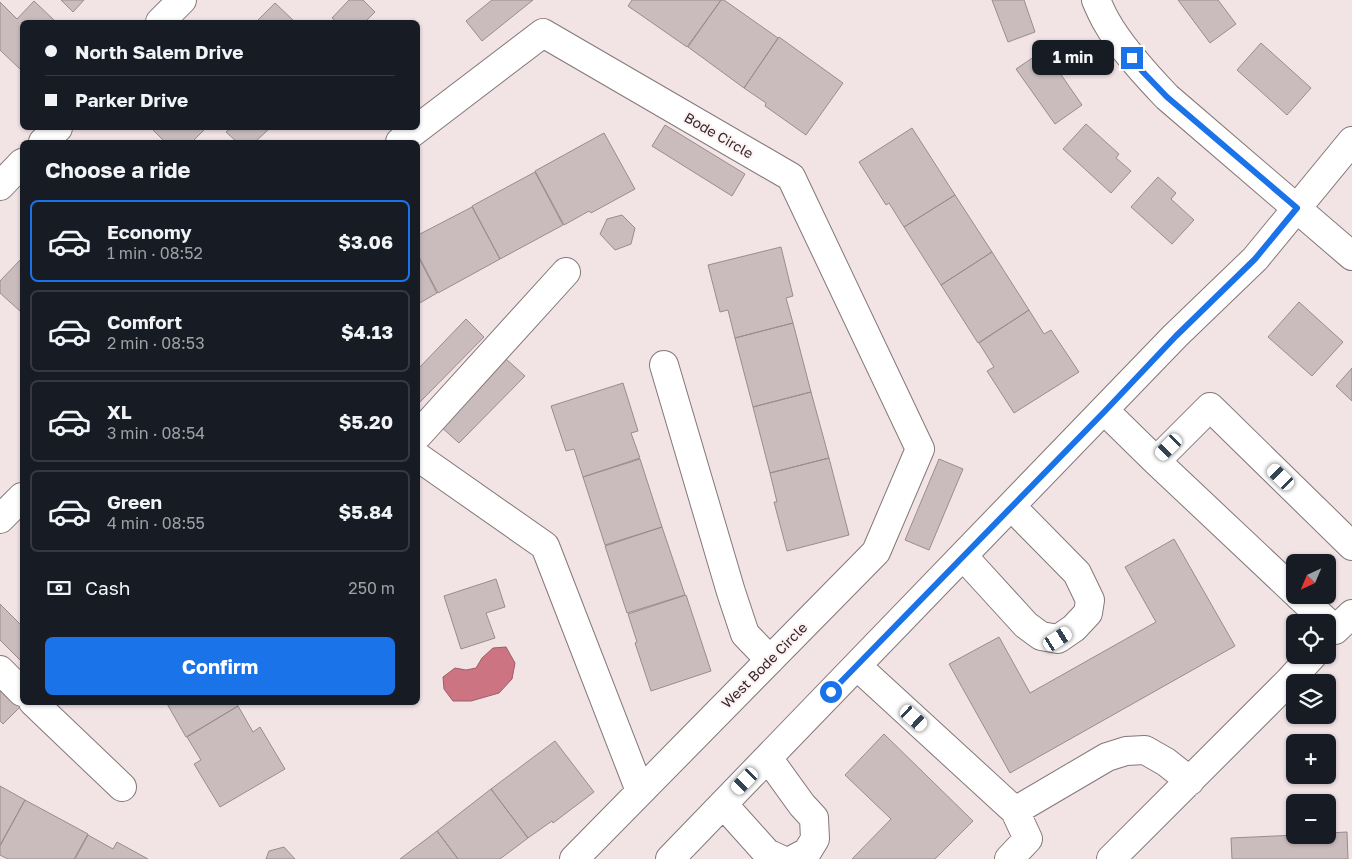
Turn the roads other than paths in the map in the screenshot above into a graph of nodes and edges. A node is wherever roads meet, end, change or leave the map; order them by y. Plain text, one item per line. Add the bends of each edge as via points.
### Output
1 (182, 0) edge
2 (1096, 0) edge
3 (162, 20) edge
4 (420, 127) edge
5 (56, 130) edge
6 (416, 130) edge
7 (45, 140) edge
8 (403, 140) edge
9 (1352, 141) edge
10 (20, 165) edge
11 (0, 186) edge
12 (1297, 208) junction
13 (1352, 256) edge
14 (566, 272) dead end
15 (664, 365) dead end
16 (1105, 411) junction
17 (420, 433) edge
18 (920, 449) joint
19 (420, 458) edge
20 (1156, 461) junction
21 (20, 499) edge
22 (1012, 507) junction
23 (0, 519) edge
24 (1352, 546) edge
25 (962, 556) junction
26 (1286, 584) edge
27 (1308, 604) edge
28 (1320, 614) edge
29 (770, 660) junction
30 (1304, 664) edge
31 (857, 666) junction
32 (0, 670) edge
33 (20, 690) edge
34 (36, 705) edge
35 (768, 758) junction
36 (1190, 781) junction
37 (122, 788) dead end
38 (640, 791) junction
39 (723, 804) junction
40 (1015, 810) junction
41 (574, 859) edge
42 (670, 859) edge
43 (780, 859) edge
44 (794, 859) edge
45 (1008, 859) edge
46 (1111, 859) edge

1 - 3 street
2 - 12 street via 1106,22 1142,71 1167,97
4 - 18 street, Bode Circle via 543,33 791,177
5 - 7 street
6 - 8 street, Bode Circle
9 - 12 street
10 - 11 street
12 - 13 street
12 - 16 street via 1255,259
14 - 17 street
15 - 29 street via 746,634
16 - 20 street
16 - 22 street
18 - 29 street, West Bode Circle via 876,552
19 - 38 street via 545,546
20 - 24 street via 1210,407
20 - 26 street
21 - 23 street
22 - 25 street
22 - 25 street via 1077,573 1090,600 1088,613 1074,628 1058,639 1041,636 1026,626
25 - 31 street
27 - 28 street
29 - 38 street, West Bode Circle
30 - 36 street
31 - 35 street
31 - 40 street
32 - 33 street
34 - 37 street
35 - 39 street
35 - 44 street via 814,818 815,839 807,852
36 - 40 street via 1145,750 1126,751 1107,757
36 - 46 street
38 - 41 street, West Bode Circle
39 - 42 street
39 - 43 street via 767,853
40 - 45 street via 1028,839

